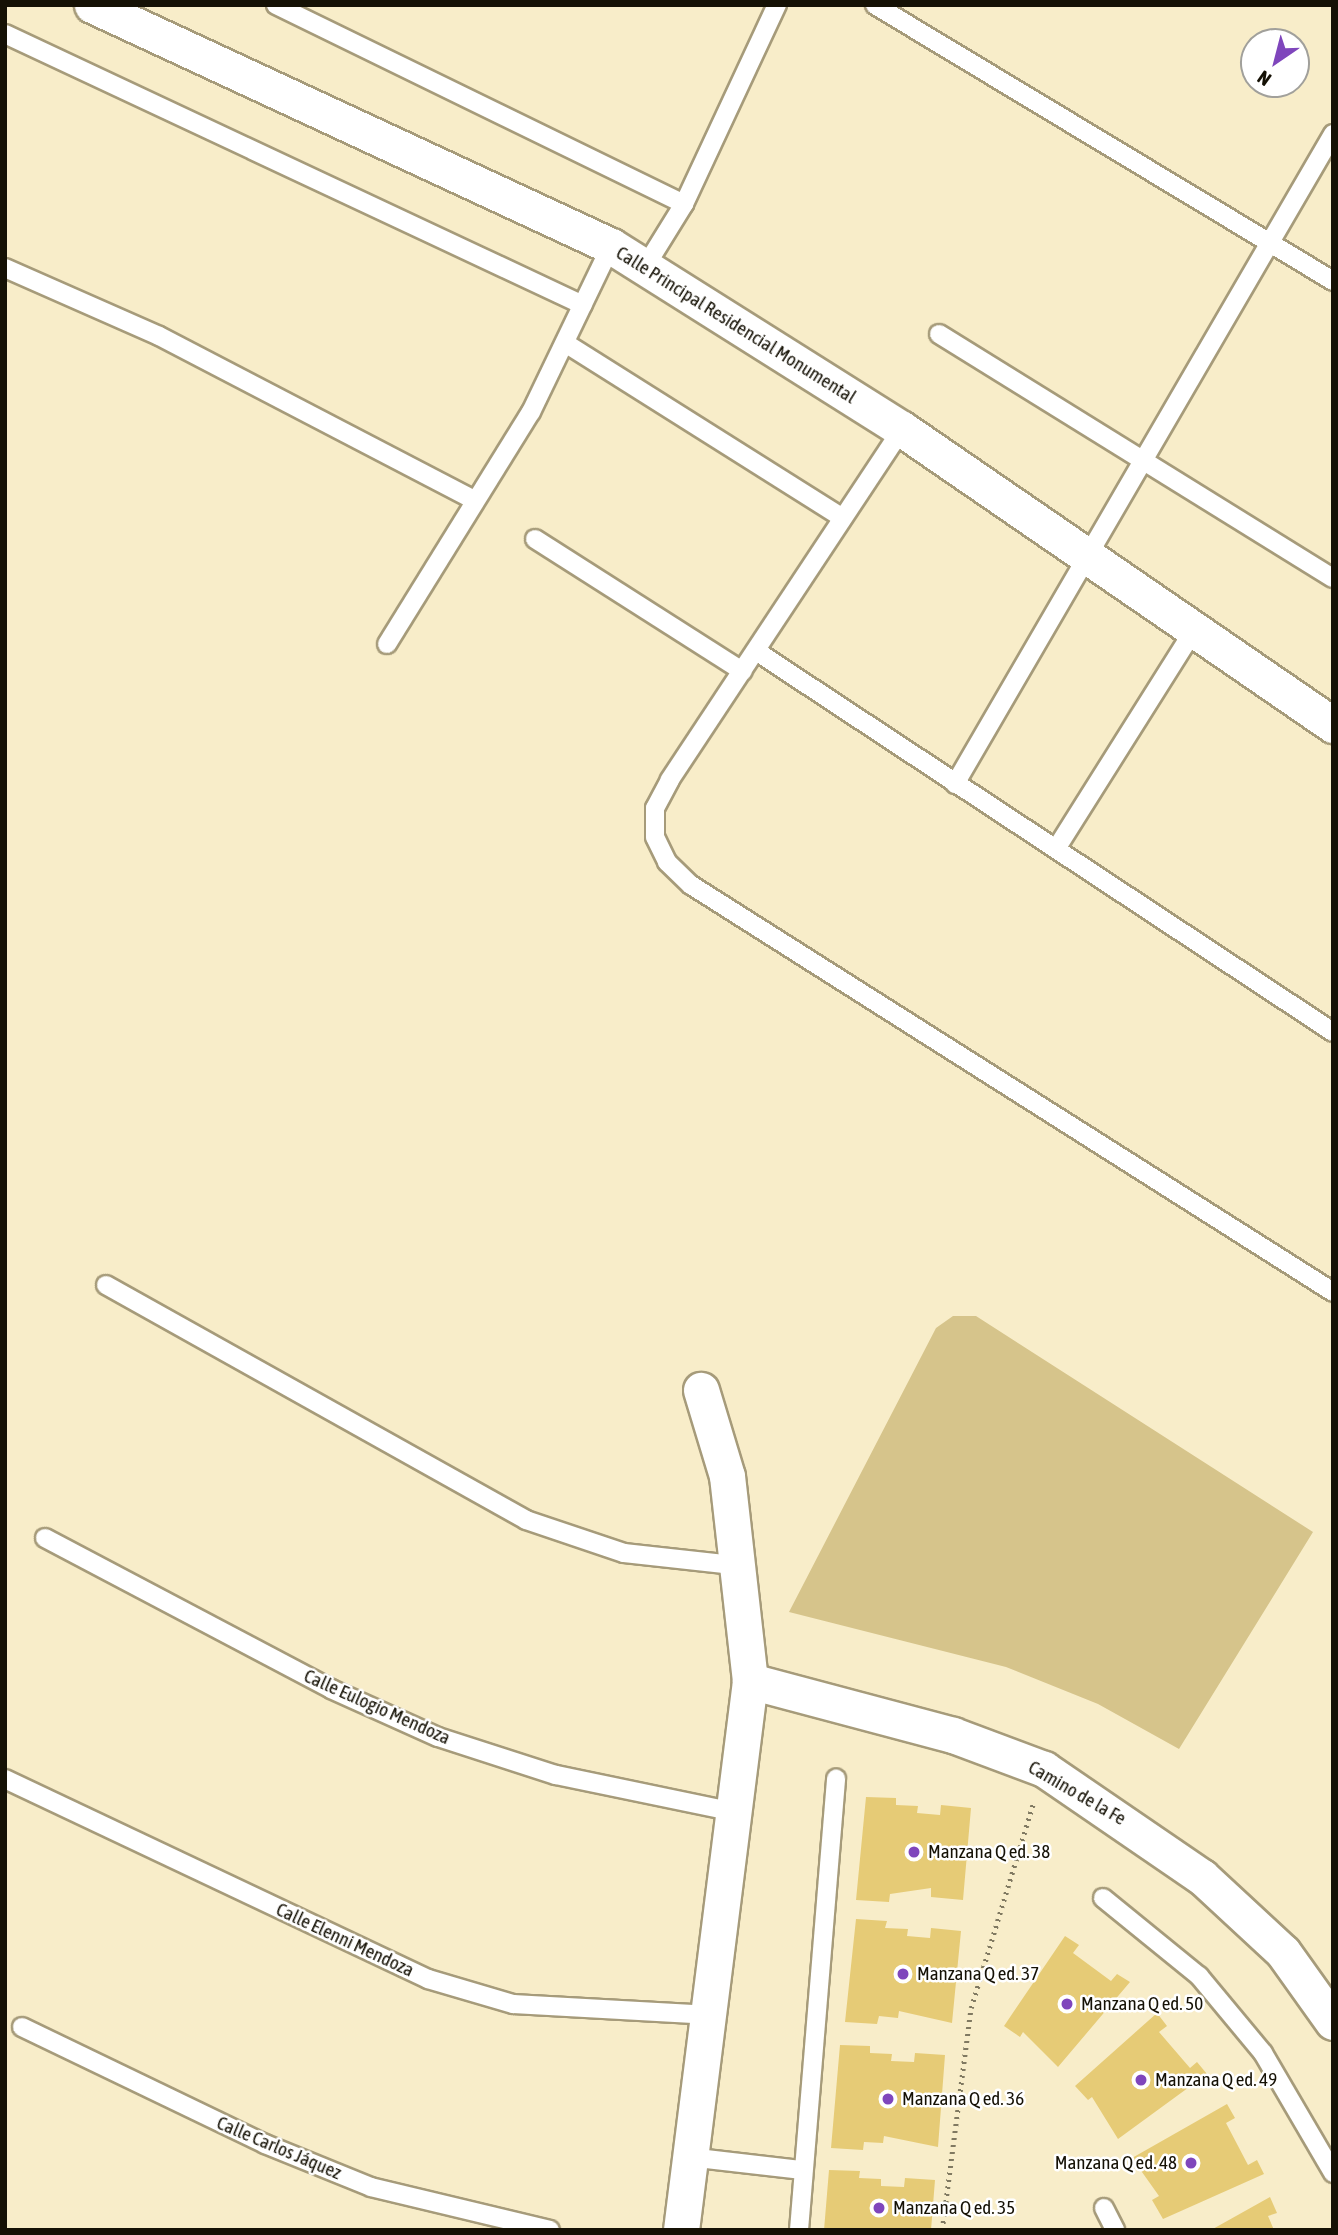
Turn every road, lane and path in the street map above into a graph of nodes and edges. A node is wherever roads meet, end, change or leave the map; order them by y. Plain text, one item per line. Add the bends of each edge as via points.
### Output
1 (92, 5) edge
2 (276, 5) edge
3 (777, 5) edge
4 (875, 5) edge
5 (5, 34) edge
6 (1333, 134) edge
7 (684, 204) junction
8 (1270, 243) junction
9 (611, 246) junction
10 (645, 267) junction
11 (5, 268) edge
12 (1333, 281) edge
13 (583, 305) junction
14 (939, 334) dead end
15 (565, 343) junction
16 (902, 429) junction
17 (1143, 461) junction
18 (474, 500) junction
19 (843, 518) junction
20 (535, 539) dead end
21 (1086, 559) junction
22 (1333, 578) edge
23 (1192, 633) junction
24 (387, 644) dead end
25 (755, 651) junction
26 (742, 671) junction
27 (1333, 725) edge
28 (956, 784) junction
29 (1056, 849) junction
30 (1333, 1032) edge
31 (106, 1285) dead end
32 (1333, 1292) edge
33 (701, 1390) dead end
34 (46, 1538) dead end
35 (742, 1566) junction
36 (750, 1681) junction
37 (1044, 1769) junction
38 (5, 1779) edge
39 (836, 1779) dead end
40 (734, 1812) junction
41 (1103, 1898) dead end
42 (707, 2015) junction
43 (1333, 2022) edge
44 (22, 2027) dead end
45 (689, 2157) junction
46 (802, 2170) junction
47 (1333, 2173) edge
48 (1104, 2208) dead end
49 (550, 2230) edge
50 (681, 2230) edge
51 (799, 2230) edge
52 (942, 2230) edge
53 (1115, 2230) edge

1 - 9 street, Calle Principal Residencial Monumental
2 - 7 lane
3 - 7 lane
4 - 8 lane
5 - 13 lane
6 - 8 lane
7 - 10 lane
8 - 12 lane
8 - 17 lane
9 - 10 street, Calle Principal Residencial Monumental
9 - 13 lane
10 - 16 street, Calle Principal Residencial Monumental
11 - 18 lane via 159,336
13 - 15 lane
14 - 17 lane
15 - 18 lane via 531,412
15 - 19 lane
16 - 19 lane
16 - 21 street, Calle Principal Residencial Monumental
17 - 21 lane
17 - 22 lane
18 - 24 lane
19 - 25 lane
20 - 26 lane
21 - 23 street, Calle Principal Residencial Monumental
21 - 28 lane
23 - 27 street, Calle Principal Residencial Monumental
23 - 29 lane
25 - 26 lane
25 - 28 lane
26 - 32 lane via 655,808 654,837 667,862 691,885
28 - 29 lane
29 - 30 lane
31 - 35 lane via 526,1520 624,1553
33 - 35 street via 727,1476
34 - 40 lane, Calle Eulogio Mendoza via 331,1689 438,1737 556,1775
35 - 36 street
36 - 37 street, Camino de la Fe via 953,1735
36 - 40 street
37 - 43 street, Camino de la Fe via 1202,1877 1283,1952
37 - 52 path via 971,2008
38 - 42 lane, Calle Elenni Mendoza via 428,1979 513,2004
39 - 46 lane
40 - 42 street
41 - 47 lane via 1199,1976 1247,2034
42 - 45 street
44 - 49 lane, Calle Carlos Jáquez via 265,2144 371,2186
45 - 46 lane
45 - 50 street
46 - 51 lane
48 - 53 lane

